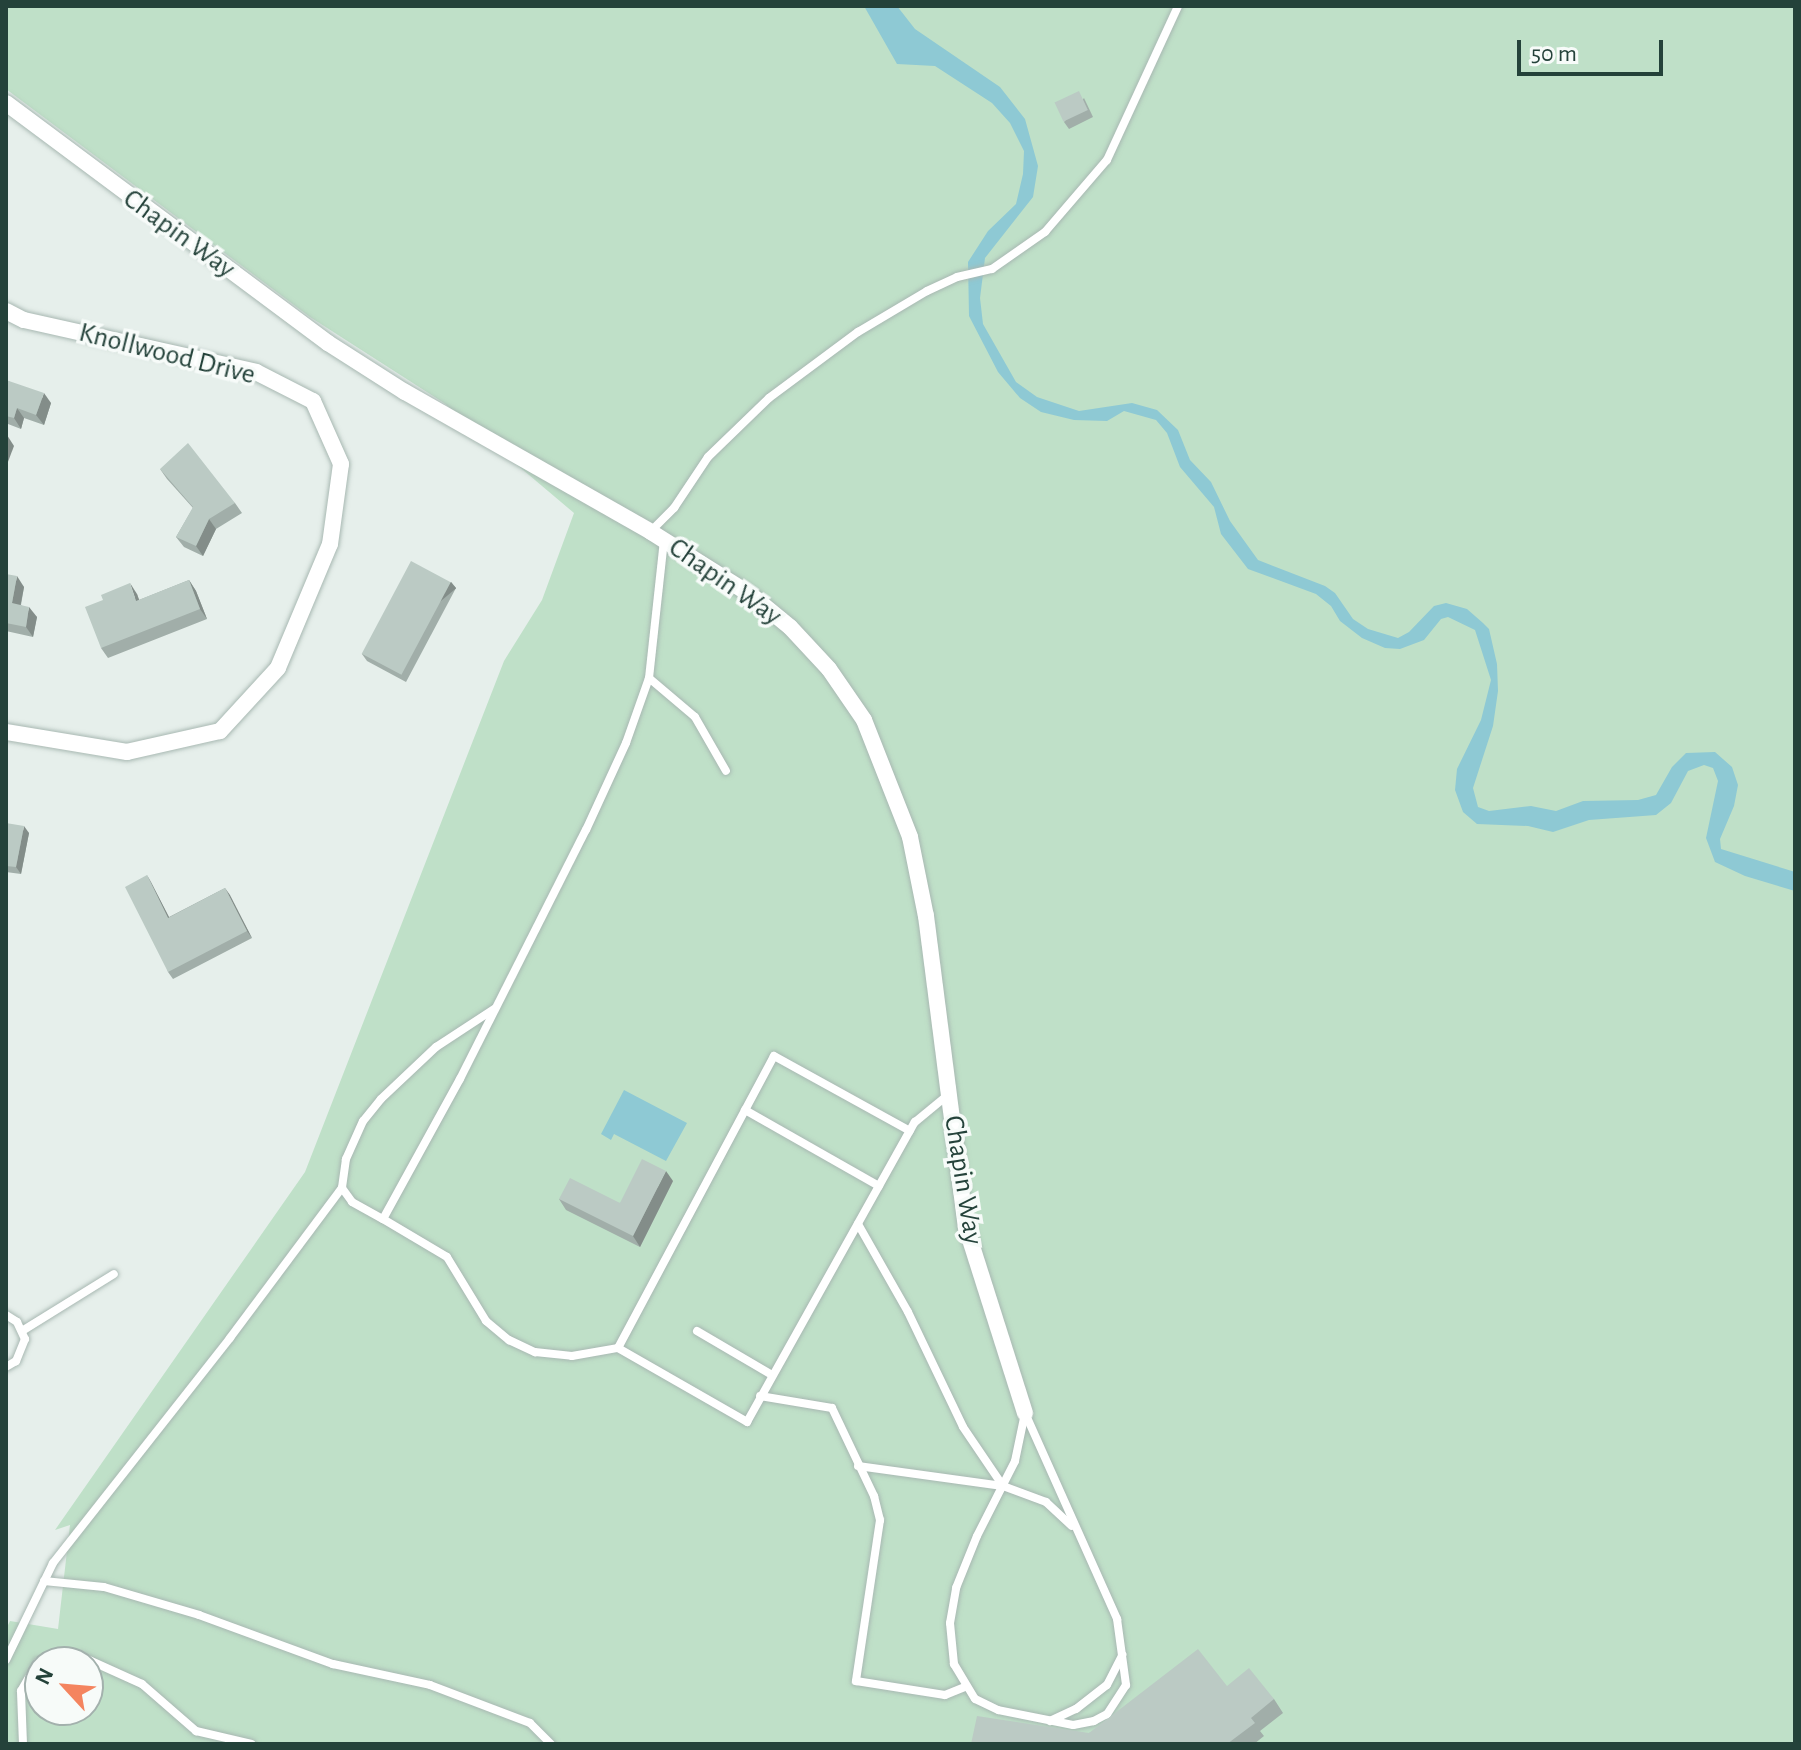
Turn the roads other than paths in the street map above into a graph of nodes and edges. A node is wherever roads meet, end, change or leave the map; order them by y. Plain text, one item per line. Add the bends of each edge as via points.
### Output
1 (1178, 6) edge
2 (6, 103) edge
3 (6, 311) edge
4 (657, 536) junction
5 (649, 678) junction
6 (6, 732) edge
7 (726, 771) dead end
8 (494, 1009) junction
9 (950, 1093) junction
10 (745, 1110) junction
11 (910, 1131) junction
12 (879, 1186) junction
13 (342, 1188) junction
14 (383, 1219) junction
15 (858, 1224) junction
16 (114, 1274) dead end
17 (6, 1315) edge
18 (22, 1331) junction
19 (697, 1331) dead end
20 (618, 1348) junction
21 (6, 1367) edge
22 (772, 1375) junction
23 (760, 1396) junction
24 (1025, 1413) junction
25 (858, 1466) junction
26 (1003, 1486) junction
27 (1082, 1539) junction
28 (44, 1581) junction
29 (1123, 1652) junction
30 (6, 1660) edge
31 (965, 1687) junction
32 (1049, 1721) junction
33 (23, 1744) edge
34 (252, 1744) edge
35 (551, 1744) edge

1 - 4 lane via 1107,160 1045,232 992,269 957,277 858,332 769,398 708,457
2 - 4 street, Chapin Way via 328,343
3 - 6 street, Knollwood Drive via 24,320 256,372 313,401 341,464 330,544 278,668 220,731 127,752
4 - 5 lane
4 - 9 street, Chapin Way via 751,595 790,627 829,669 864,720 910,837
5 - 7 lane via 695,717
5 - 8 lane via 586,830
8 - 13 lane via 436,1047 381,1099 363,1121 346,1159
8 - 14 lane
9 - 11 lane
9 - 24 street, Chapin Way via 966,1227
10 - 11 lane via 774,1056
10 - 12 lane
10 - 20 lane
11 - 12 lane
12 - 15 lane
13 - 14 lane via 352,1202
13 - 28 lane
14 - 20 lane via 447,1257 486,1321 509,1340 535,1352 572,1356
15 - 22 lane
15 - 26 lane via 963,1427
16 - 18 lane
17 - 18 lane
18 - 21 lane via 23,1351
19 - 22 lane
20 - 23 lane via 747,1422
22 - 23 lane
23 - 25 lane via 832,1408
24 - 26 lane via 1015,1461
24 - 27 lane
25 - 26 lane
25 - 31 lane via 880,1520 856,1681 945,1695
26 - 27 lane via 1046,1502 1065,1515
26 - 31 lane via 956,1588 951,1642
27 - 29 lane via 1117,1619
28 - 30 lane
28 - 35 lane via 104,1587 333,1664 430,1685 530,1723
29 - 32 lane via 1107,1685 1076,1709
29 - 32 lane via 1126,1685 1107,1714 1073,1725
31 - 32 lane via 975,1699 998,1710
33 - 34 lane via 21,1691 38,1662 80,1656 142,1684 196,1731

